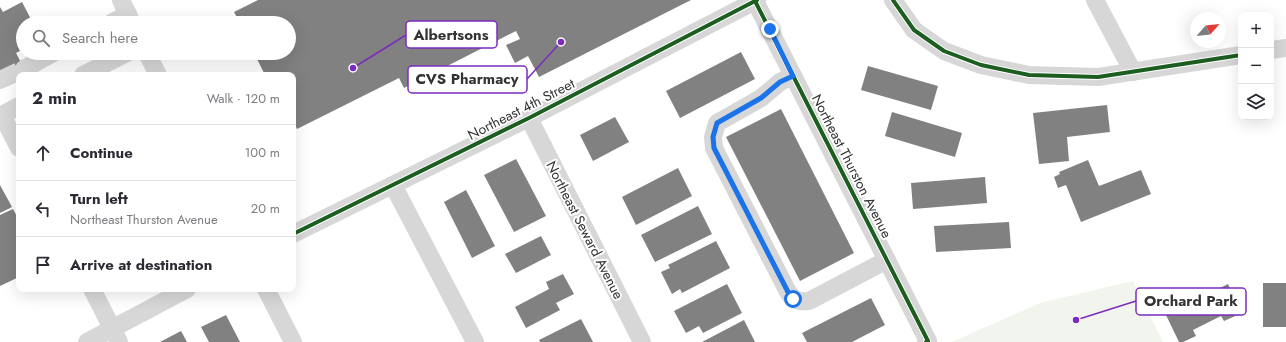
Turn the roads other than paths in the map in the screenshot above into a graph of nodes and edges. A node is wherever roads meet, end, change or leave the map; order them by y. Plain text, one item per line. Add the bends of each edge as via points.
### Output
1 (756, 0) edge
2 (893, 0) edge
3 (1096, 0) edge
4 (1286, 48) edge
5 (1274, 50) edge
6 (1238, 55) edge
7 (39, 60) edge
8 (113, 60) edge
9 (150, 60) edge
10 (24, 68) tunnel mouth
11 (89, 72) edge
12 (156, 72) edge
13 (1133, 72) junction
14 (793, 76) junction
15 (16, 108) edge
16 (1, 115) edge
17 (528, 118) junction
18 (16, 142) edge
19 (393, 185) junction
20 (296, 233) edge
21 (887, 260) junction
22 (93, 292) edge
23 (182, 292) edge
24 (268, 292) edge
25 (115, 336) edge
26 (927, 341) edge
27 (87, 342) edge
28 (293, 342) edge
29 (475, 342) edge
30 (642, 342) edge

1 - 14 street, Northeast Thurston Avenue
1 - 17 street, Northeast 4th Street
2 - 13 street via 914,30 944,51 981,65 1029,75 1098,77
3 - 13 street
4 - 5 street
6 - 13 street
7 - 10 street
8 - 11 street
9 - 12 street
14 - 21 street, Northeast Thurston Avenue
14 - 21 street via 717,123 713,137 714,148 793,299 800,302 809,301
15 - 16 street
16 - 18 street
17 - 19 street, Northeast 4th Street
17 - 30 street, Northeast Seward Avenue
19 - 20 street, Northeast 4th Street
19 - 29 street
21 - 26 street, Northeast Thurston Avenue
22 - 25 street
23 - 25 street
24 - 28 street
25 - 27 street

